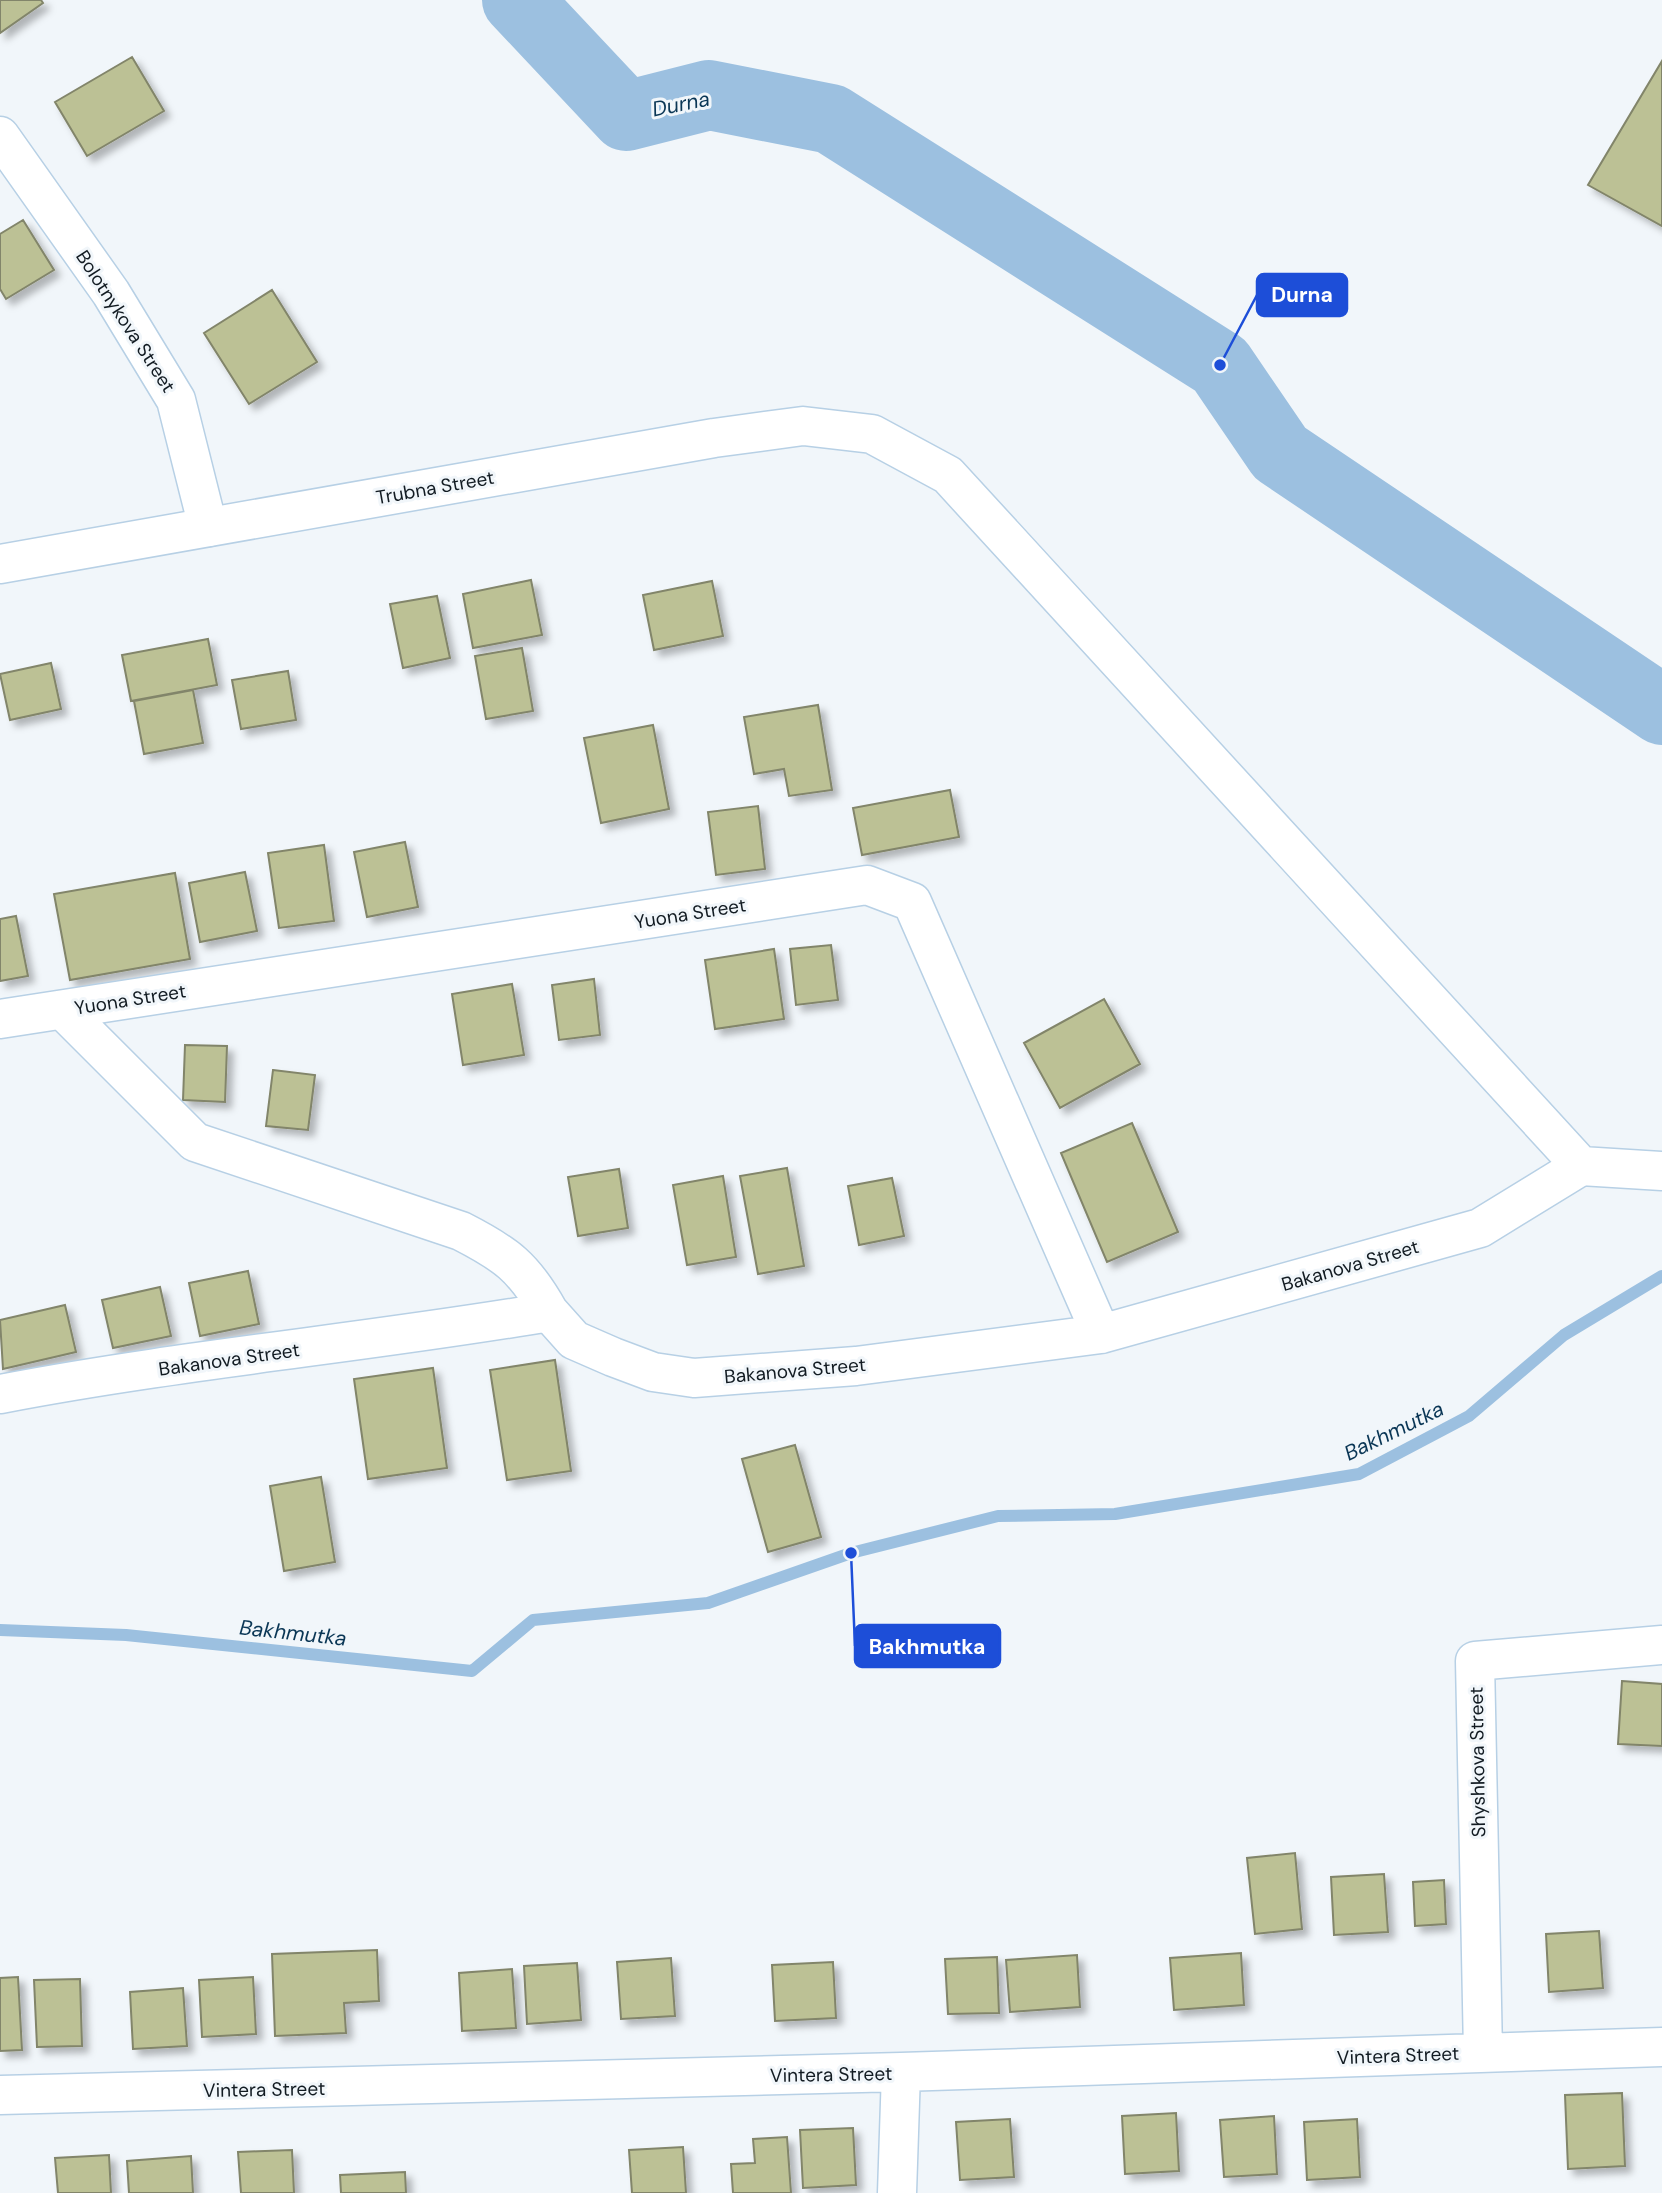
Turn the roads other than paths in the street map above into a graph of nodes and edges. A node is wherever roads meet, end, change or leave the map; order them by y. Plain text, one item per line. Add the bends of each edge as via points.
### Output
1 (0, 136) edge
2 (208, 527) junction
3 (0, 564) edge
4 (62, 1010) junction
5 (0, 1019) edge
6 (1581, 1166) junction
7 (1662, 1171) edge
8 (549, 1312) junction
9 (1101, 1334) junction
10 (0, 1394) edge
11 (1662, 1645) edge
12 (1662, 2047) edge
13 (1483, 2052) junction
14 (901, 2072) junction
15 (0, 2095) edge
16 (897, 2193) edge

1 - 2 street, Bolotnykova Street via 111,293 176,400
2 - 3 street, Trubna Street
2 - 6 street, Trubna Street via 714,438 803,426 872,434 948,475
4 - 5 street, Yuona Street
4 - 8 street via 195,1142 461,1231 501,1251 532,1282
4 - 9 street, Yuona Street via 867,885 912,902
6 - 7 street
6 - 9 street, Bakanova Street via 1480,1228
8 - 9 street, Bakanova Street via 575,1340 653,1372 694,1378 856,1366
8 - 10 street, Bakanova Street
11 - 13 street, Shyshkova Street via 1475,1661
12 - 13 street, Vintera Street
13 - 14 street, Vintera Street
14 - 15 street, Vintera Street
14 - 16 street

